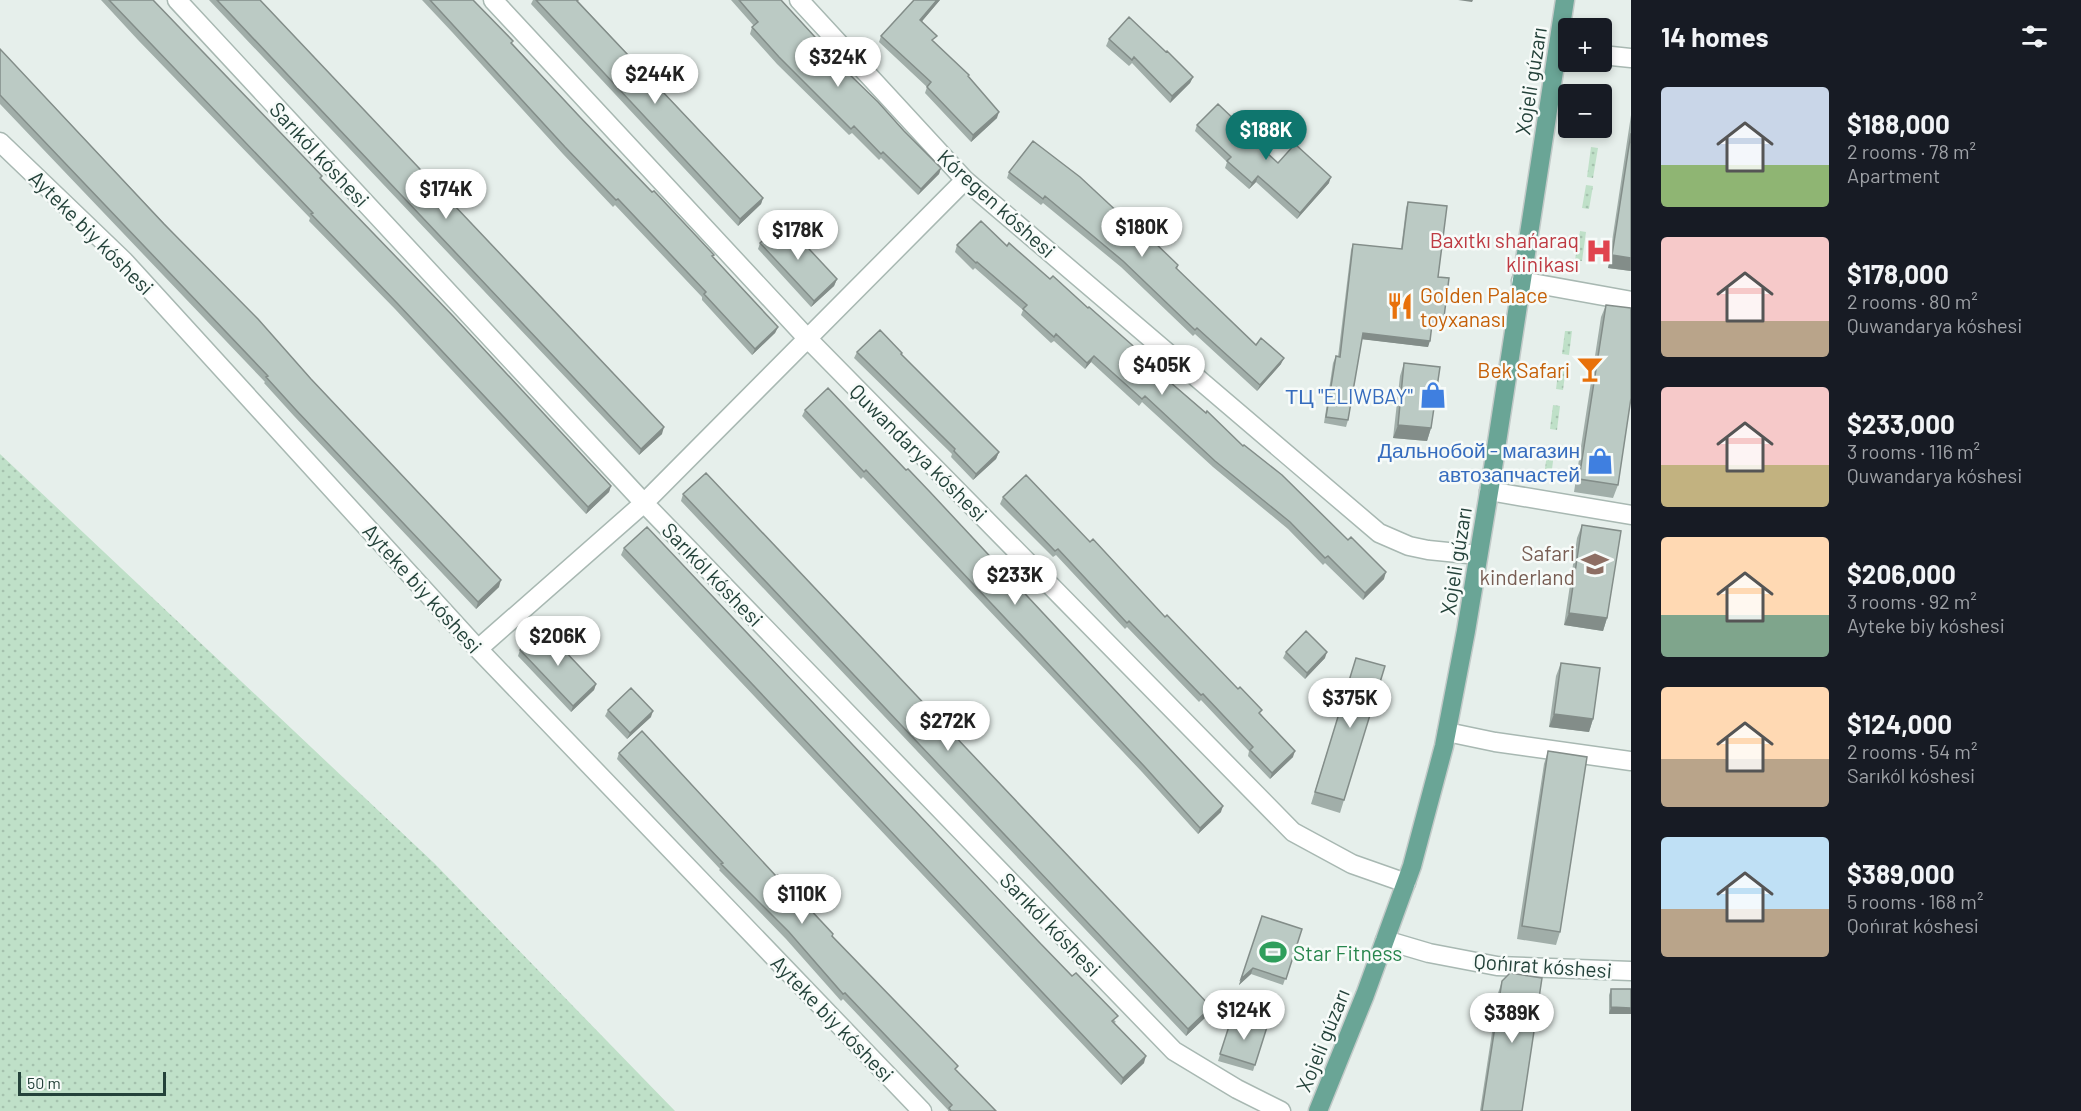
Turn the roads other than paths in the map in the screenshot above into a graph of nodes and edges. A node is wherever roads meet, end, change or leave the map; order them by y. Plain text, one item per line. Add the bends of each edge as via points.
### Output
1 (177, 0) edge
2 (493, 0) edge
3 (799, 0) edge
4 (1565, 0) edge
5 (1565, 18) edge
6 (1612, 56) edge
7 (1631, 58) edge
8 (1560, 72) edge
9 (0, 142) edge
10 (965, 180) junction
11 (1521, 281) junction
12 (1631, 301) edge
13 (807, 338) junction
14 (1489, 491) junction
15 (644, 503) junction
16 (1631, 515) edge
17 (1478, 555) junction
18 (478, 649) junction
19 (1447, 732) junction
20 (1631, 761) edge
21 (1406, 883) junction
22 (1385, 940) junction
23 (1631, 971) edge
24 (922, 1111) edge
25 (1281, 1111) edge
26 (1318, 1111) edge

1 - 15 street, Sarıkól kóshesi
2 - 13 street, Quwandarya kóshesi
3 - 10 street, Kóregen kóshesi
4 - 5 main road, Xojeli gúzarı
6 - 7 street
8 - 11 main road, Xojeli gúzarı
9 - 18 street, Ayteke biy kóshesi via 124,261
10 - 13 street
10 - 17 street, Kóregen kóshesi via 1378,533 1409,546
11 - 12 street
11 - 14 main road, Xojeli gúzarı
13 - 15 street
13 - 21 street, Quwandarya kóshesi via 1293,832 1352,864
14 - 16 street
14 - 17 main road, Xojeli gúzarı
15 - 18 street
15 - 25 street, Sarıkól kóshesi via 1174,1051
17 - 19 main road, Xojeli gúzarı
18 - 24 street, Ayteke biy kóshesi
19 - 20 street
19 - 21 main road, Xojeli gúzarı
21 - 22 main road, Xojeli gúzarı
22 - 23 street, Qońırat kóshesi via 1497,966
22 - 26 main road, Xojeli gúzarı

